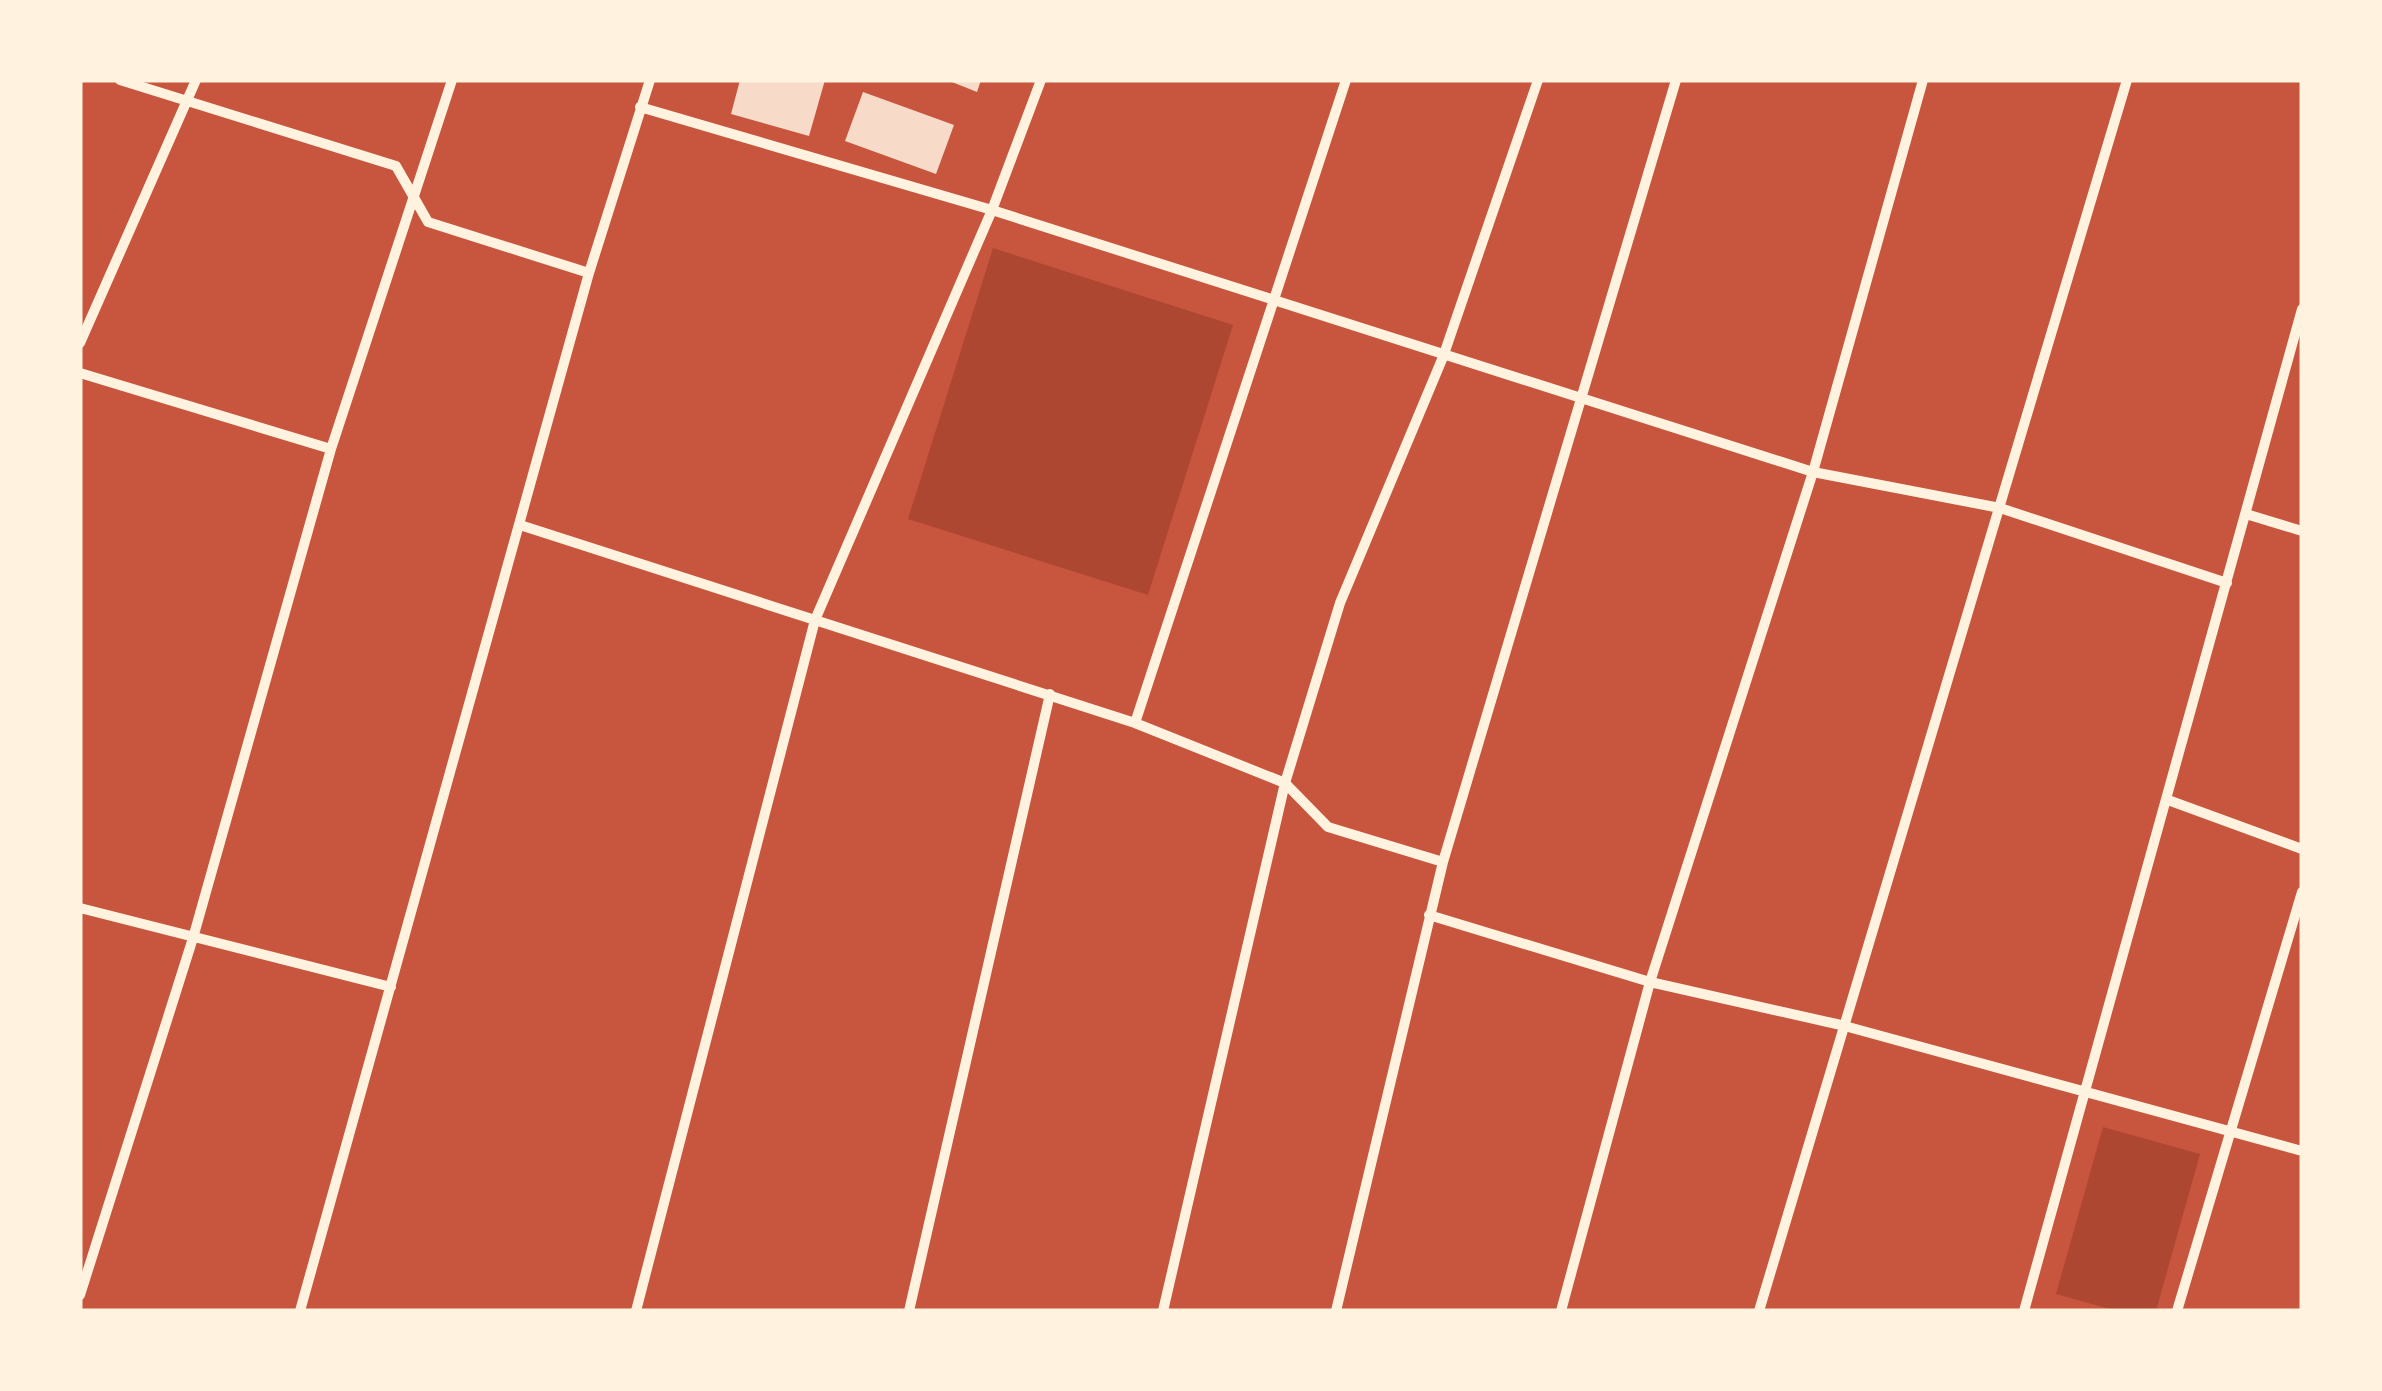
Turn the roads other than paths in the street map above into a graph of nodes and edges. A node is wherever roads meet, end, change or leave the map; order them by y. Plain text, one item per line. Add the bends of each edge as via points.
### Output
1 (120, 80) edge
2 (196, 80) edge
3 (452, 80) edge
4 (650, 80) edge
5 (1041, 80) edge
6 (1346, 80) edge
7 (1538, 80) edge
8 (1676, 80) edge
9 (1923, 80) edge
10 (2126, 80) edge
11 (189, 104) junction
12 (640, 107) junction
13 (412, 195) junction
14 (992, 210) junction
15 (589, 273) junction
16 (1273, 302) junction
17 (2302, 309) edge
18 (80, 343) edge
19 (1443, 357) junction
20 (80, 373) edge
21 (1583, 400) junction
22 (330, 449) junction
23 (1813, 472) junction
24 (2000, 508) junction
25 (2246, 514) junction
26 (520, 525) junction
27 (2302, 531) edge
28 (2227, 583) junction
29 (815, 620) junction
30 (1050, 694) junction
31 (1135, 723) junction
32 (1285, 784) junction
33 (2168, 800) junction
34 (2302, 849) edge
35 (1443, 862) junction
36 (2302, 892) edge
37 (80, 908) edge
38 (1430, 914) junction
39 (193, 938) junction
40 (1650, 982) junction
41 (392, 987) junction
42 (1841, 1026) junction
43 (2086, 1093) junction
44 (2232, 1134) junction
45 (2302, 1151) edge
46 (80, 1295) edge
47 (300, 1311) edge
48 (636, 1311) edge
49 (908, 1311) edge
50 (1163, 1311) edge
51 (1336, 1311) edge
52 (1561, 1311) edge
53 (1759, 1311) edge
54 (2024, 1311) edge
55 (2178, 1311) edge

1 - 11 street
2 - 11 street
3 - 13 street
4 - 12 street
5 - 14 street
6 - 16 street
7 - 19 street
8 - 21 street
9 - 23 street
10 - 24 street
11 - 13 street via 396,166
11 - 18 street
12 - 14 street
12 - 15 street
13 - 15 street via 428,222
13 - 22 street
14 - 16 street
14 - 29 street
15 - 26 street
16 - 19 street
16 - 31 street
17 - 25 street
19 - 21 street
19 - 32 street via 1340,603
20 - 22 street
21 - 23 street
21 - 35 street
22 - 39 street
23 - 24 street
23 - 40 street
24 - 28 street
24 - 42 street
25 - 27 street
25 - 28 street
26 - 29 street
26 - 41 street
28 - 33 street
29 - 30 street
29 - 48 street
30 - 31 street
30 - 49 street
31 - 32 street
32 - 35 street via 1328,827
32 - 50 street
33 - 34 street
33 - 43 street
35 - 38 street
36 - 44 street
37 - 39 street
38 - 40 street
38 - 51 street
39 - 41 street
39 - 46 street
40 - 42 street
40 - 52 street
41 - 47 street
42 - 43 street
42 - 53 street
43 - 44 street
43 - 54 street
44 - 45 street
44 - 55 street

